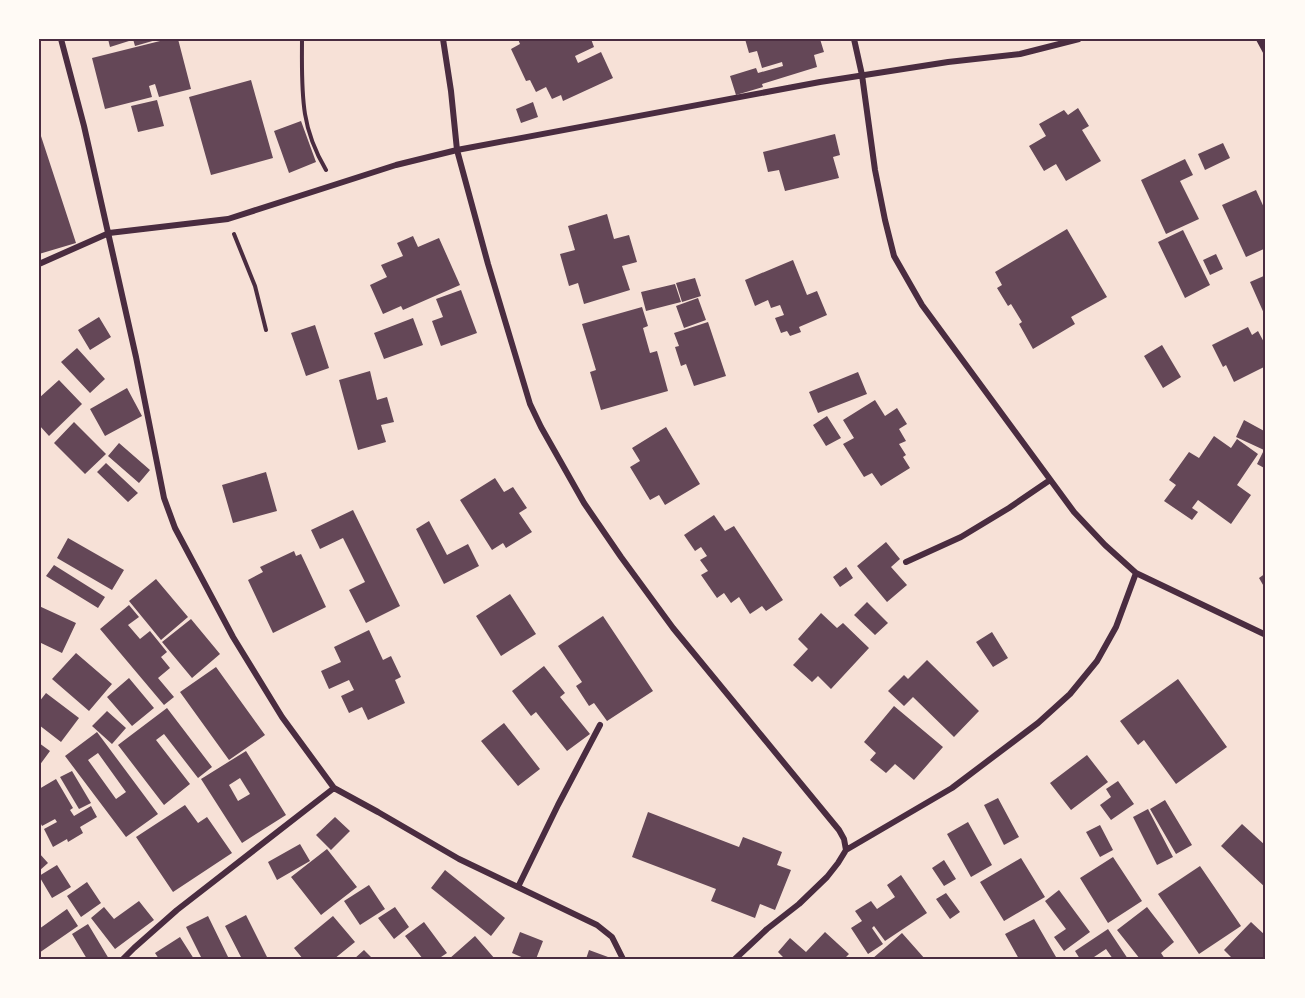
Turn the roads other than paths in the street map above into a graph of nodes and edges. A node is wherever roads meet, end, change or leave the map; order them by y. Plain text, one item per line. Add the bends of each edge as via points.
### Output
1 (61, 39) edge
2 (443, 39) edge
3 (854, 39) edge
4 (1079, 39) edge
5 (1259, 39) edge
6 (1266, 52) edge
7 (862, 75) junction
8 (457, 150) junction
9 (108, 234) junction
10 (39, 264) edge
11 (1050, 480) junction
12 (906, 562) dead end
13 (1136, 573) junction
14 (1266, 634) edge
15 (600, 725) dead end
16 (334, 788) junction
17 (846, 850) junction
18 (518, 886) junction
19 (123, 959) edge
20 (623, 959) edge
21 (735, 959) edge

1 - 9 street
2 - 8 street
3 - 7 street
4 - 7 street via 1020,54
5 - 6 street
7 - 8 street
7 - 11 street via 875,170 894,256 922,305
8 - 9 street via 396,165 228,219
8 - 17 street via 530,404 541,427 584,503 621,557 673,628 839,830
9 - 10 street
9 - 16 street via 164,498 175,528 233,637 282,717
11 - 12 street via 962,537
11 - 13 street via 1074,512
13 - 14 street
13 - 17 street via 1116,627 1097,661 1070,694 952,788
15 - 18 street
16 - 18 street via 459,859
16 - 19 street via 184,904
17 - 21 street via 827,877
18 - 20 street via 597,925 612,937

